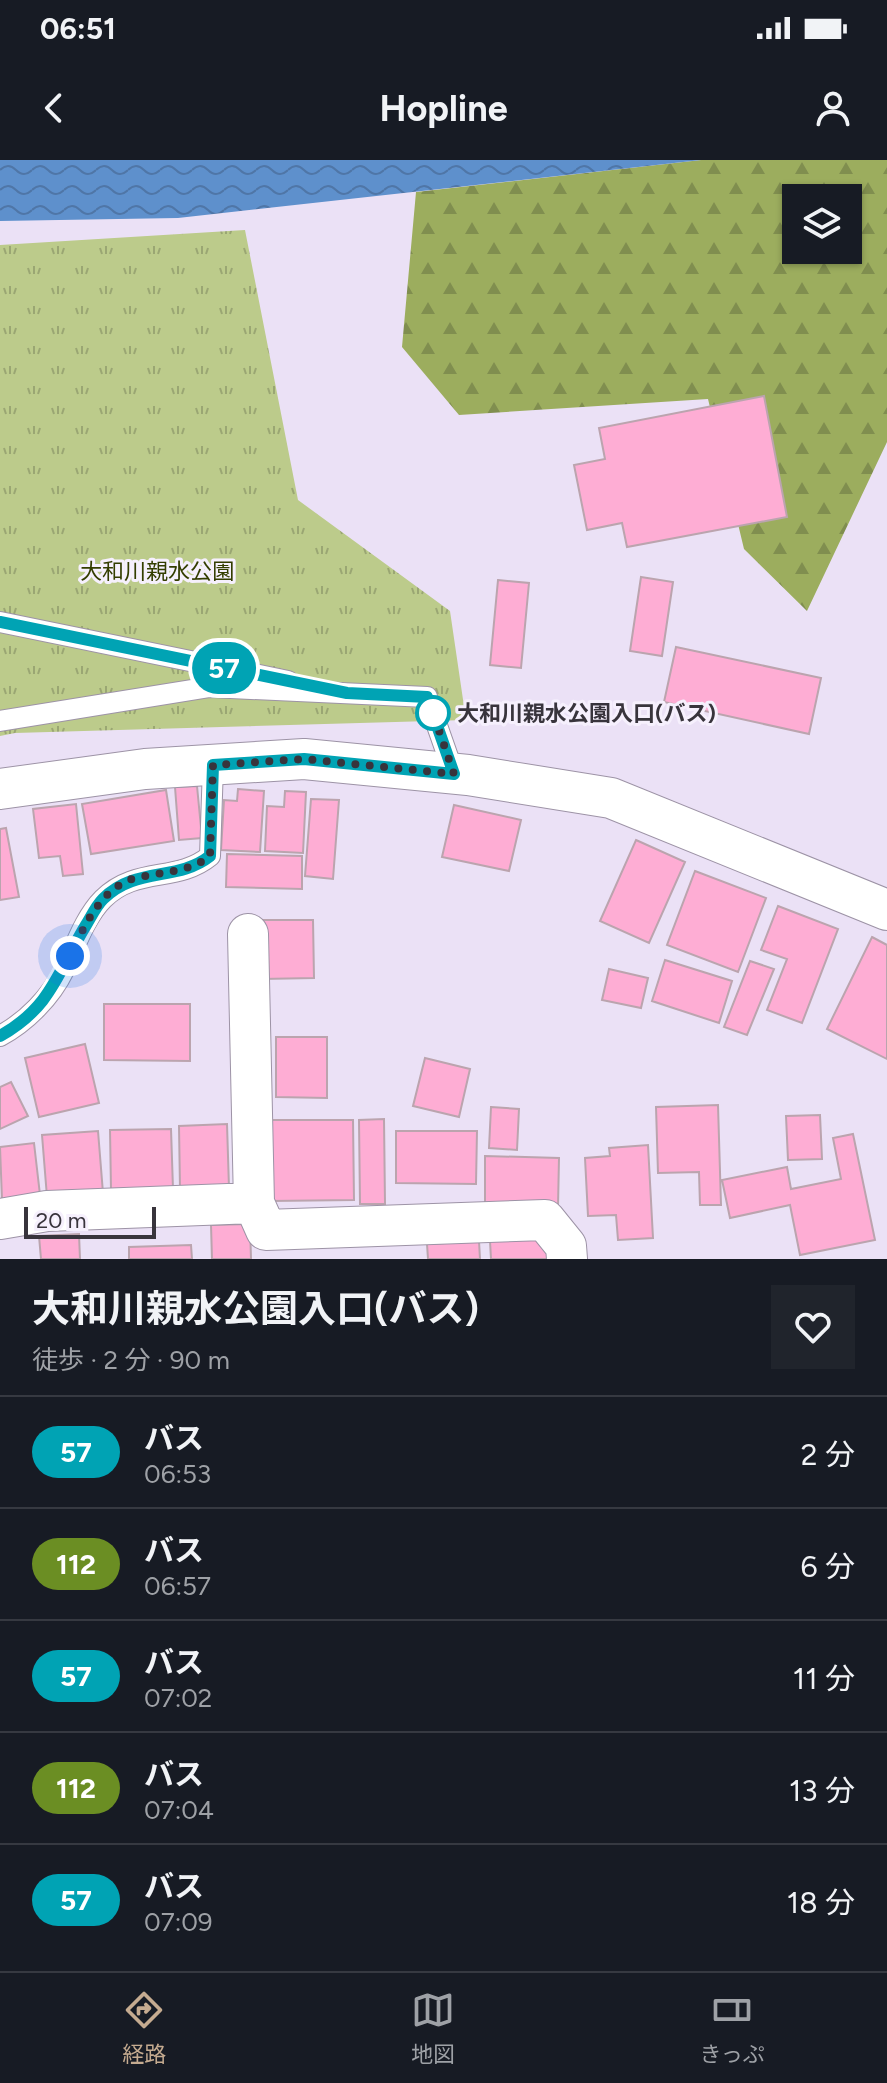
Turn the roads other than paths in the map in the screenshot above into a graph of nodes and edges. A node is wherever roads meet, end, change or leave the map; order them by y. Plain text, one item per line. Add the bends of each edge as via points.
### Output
1 (0, 622) edge
2 (347, 693) junction
3 (0, 721) edge
4 (213, 765) junction
5 (454, 774) junction
6 (0, 789) edge
7 (887, 910) edge
8 (248, 934) dead end
9 (0, 1036) edge
10 (0, 1219) edge
11 (262, 1231) edge
12 (396, 1242) edge
13 (567, 1259) edge

1 - 2 lane
2 - 3 lane via 210,687
2 - 5 lane via 427,697
4 - 5 street via 304,759
4 - 6 street
4 - 9 lane via 210,856 197,866 130,879 102,900 39,1007
5 - 7 street via 611,798
8 - 11 street
10 - 11 street via 47,1211
11 - 12 street
12 - 13 street via 545,1220 566,1246

